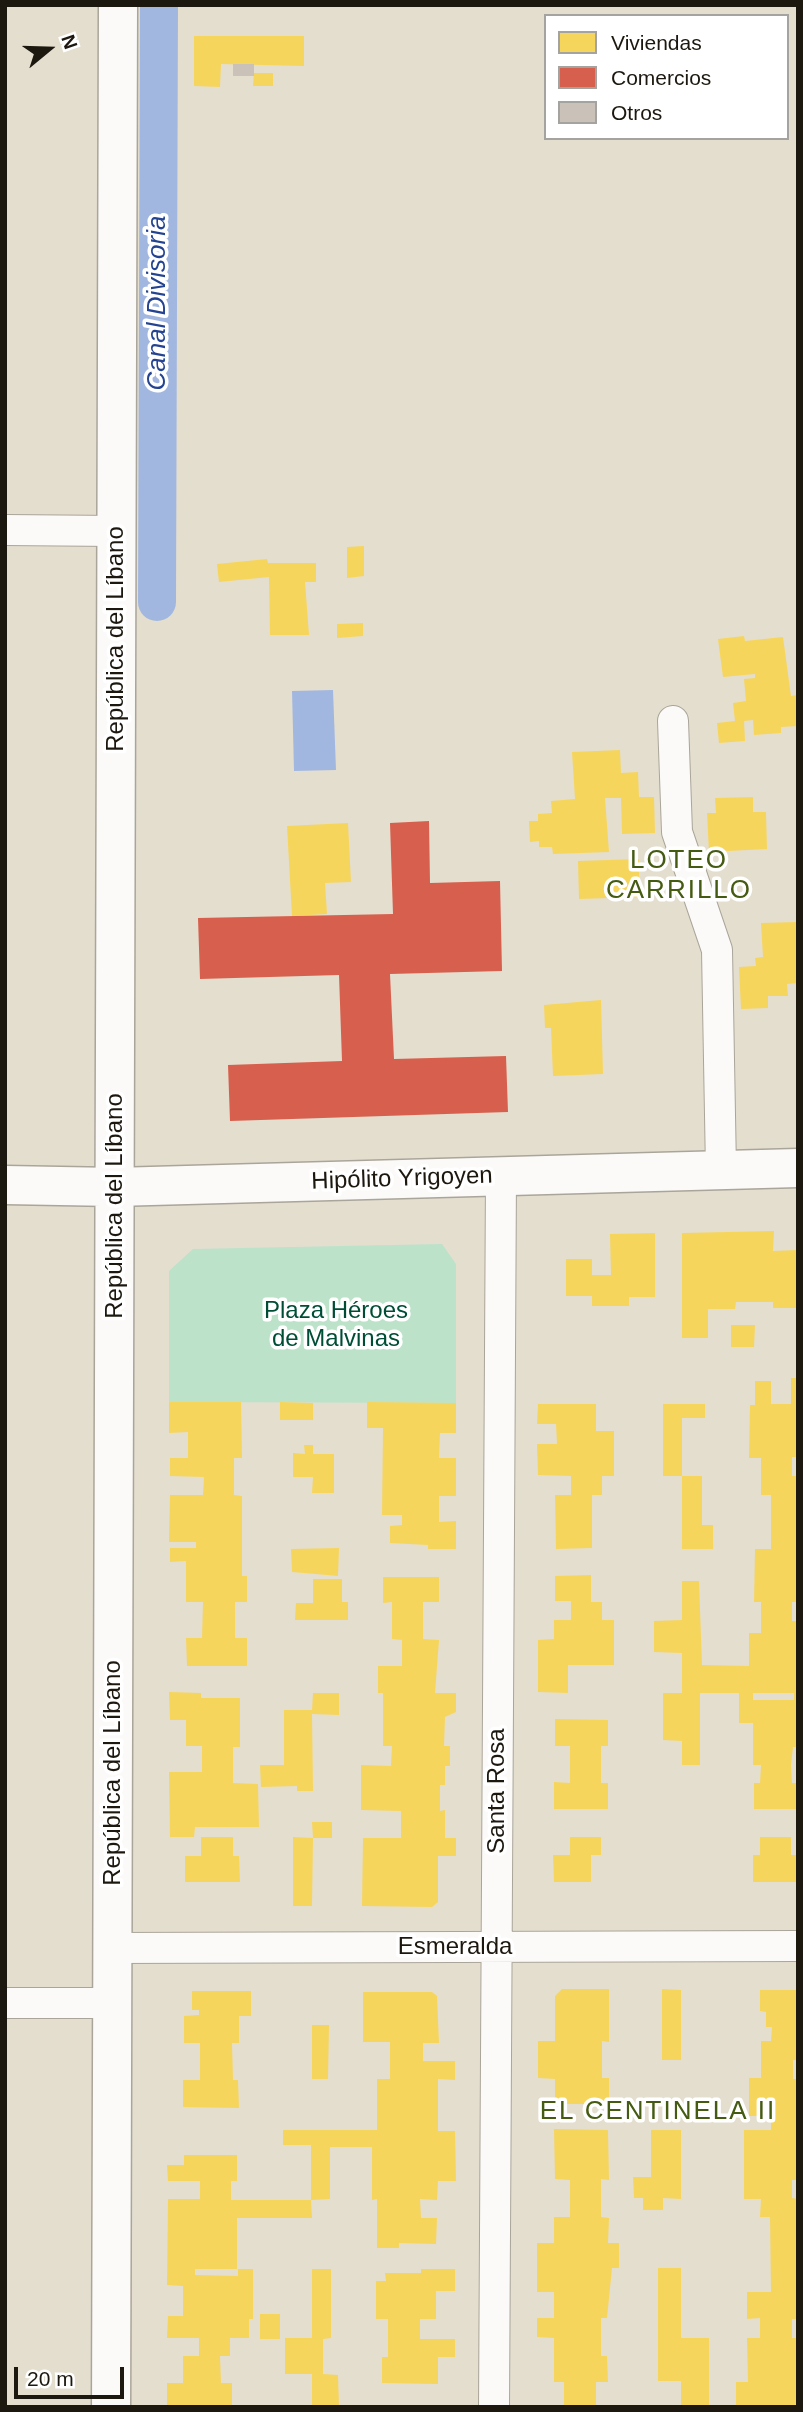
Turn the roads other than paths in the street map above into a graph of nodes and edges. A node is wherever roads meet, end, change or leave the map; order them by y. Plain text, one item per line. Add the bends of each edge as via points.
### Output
1 (118, 5) edge
2 (5, 530) edge
3 (116, 531) junction
4 (673, 721) dead end
5 (798, 1168) edge
6 (721, 1170) junction
7 (501, 1176) junction
8 (5, 1185) edge
9 (115, 1187) junction
10 (798, 1946) edge
11 (497, 1947) junction
12 (113, 1948) junction
13 (5, 2003) edge
14 (112, 2003) junction
15 (111, 2407) edge
16 (494, 2407) edge

1 - 3 main road, República del Líbano
2 - 3 street
3 - 9 main road, República del Líbano
4 - 6 street via 677,832 717,950
5 - 6 main road, Hipólito Yrigoyen
6 - 7 main road, Hipólito Yrigoyen
7 - 9 main road, Hipólito Yrigoyen
7 - 11 street, Santa Rosa
8 - 9 main road, Hipólito Yrigoyen
9 - 12 main road, República del Líbano
10 - 11 street, Esmeralda
11 - 12 street, Esmeralda
11 - 16 street, Santa Rosa
12 - 14 main road, República del Líbano
13 - 14 street
14 - 15 main road, República del Líbano

